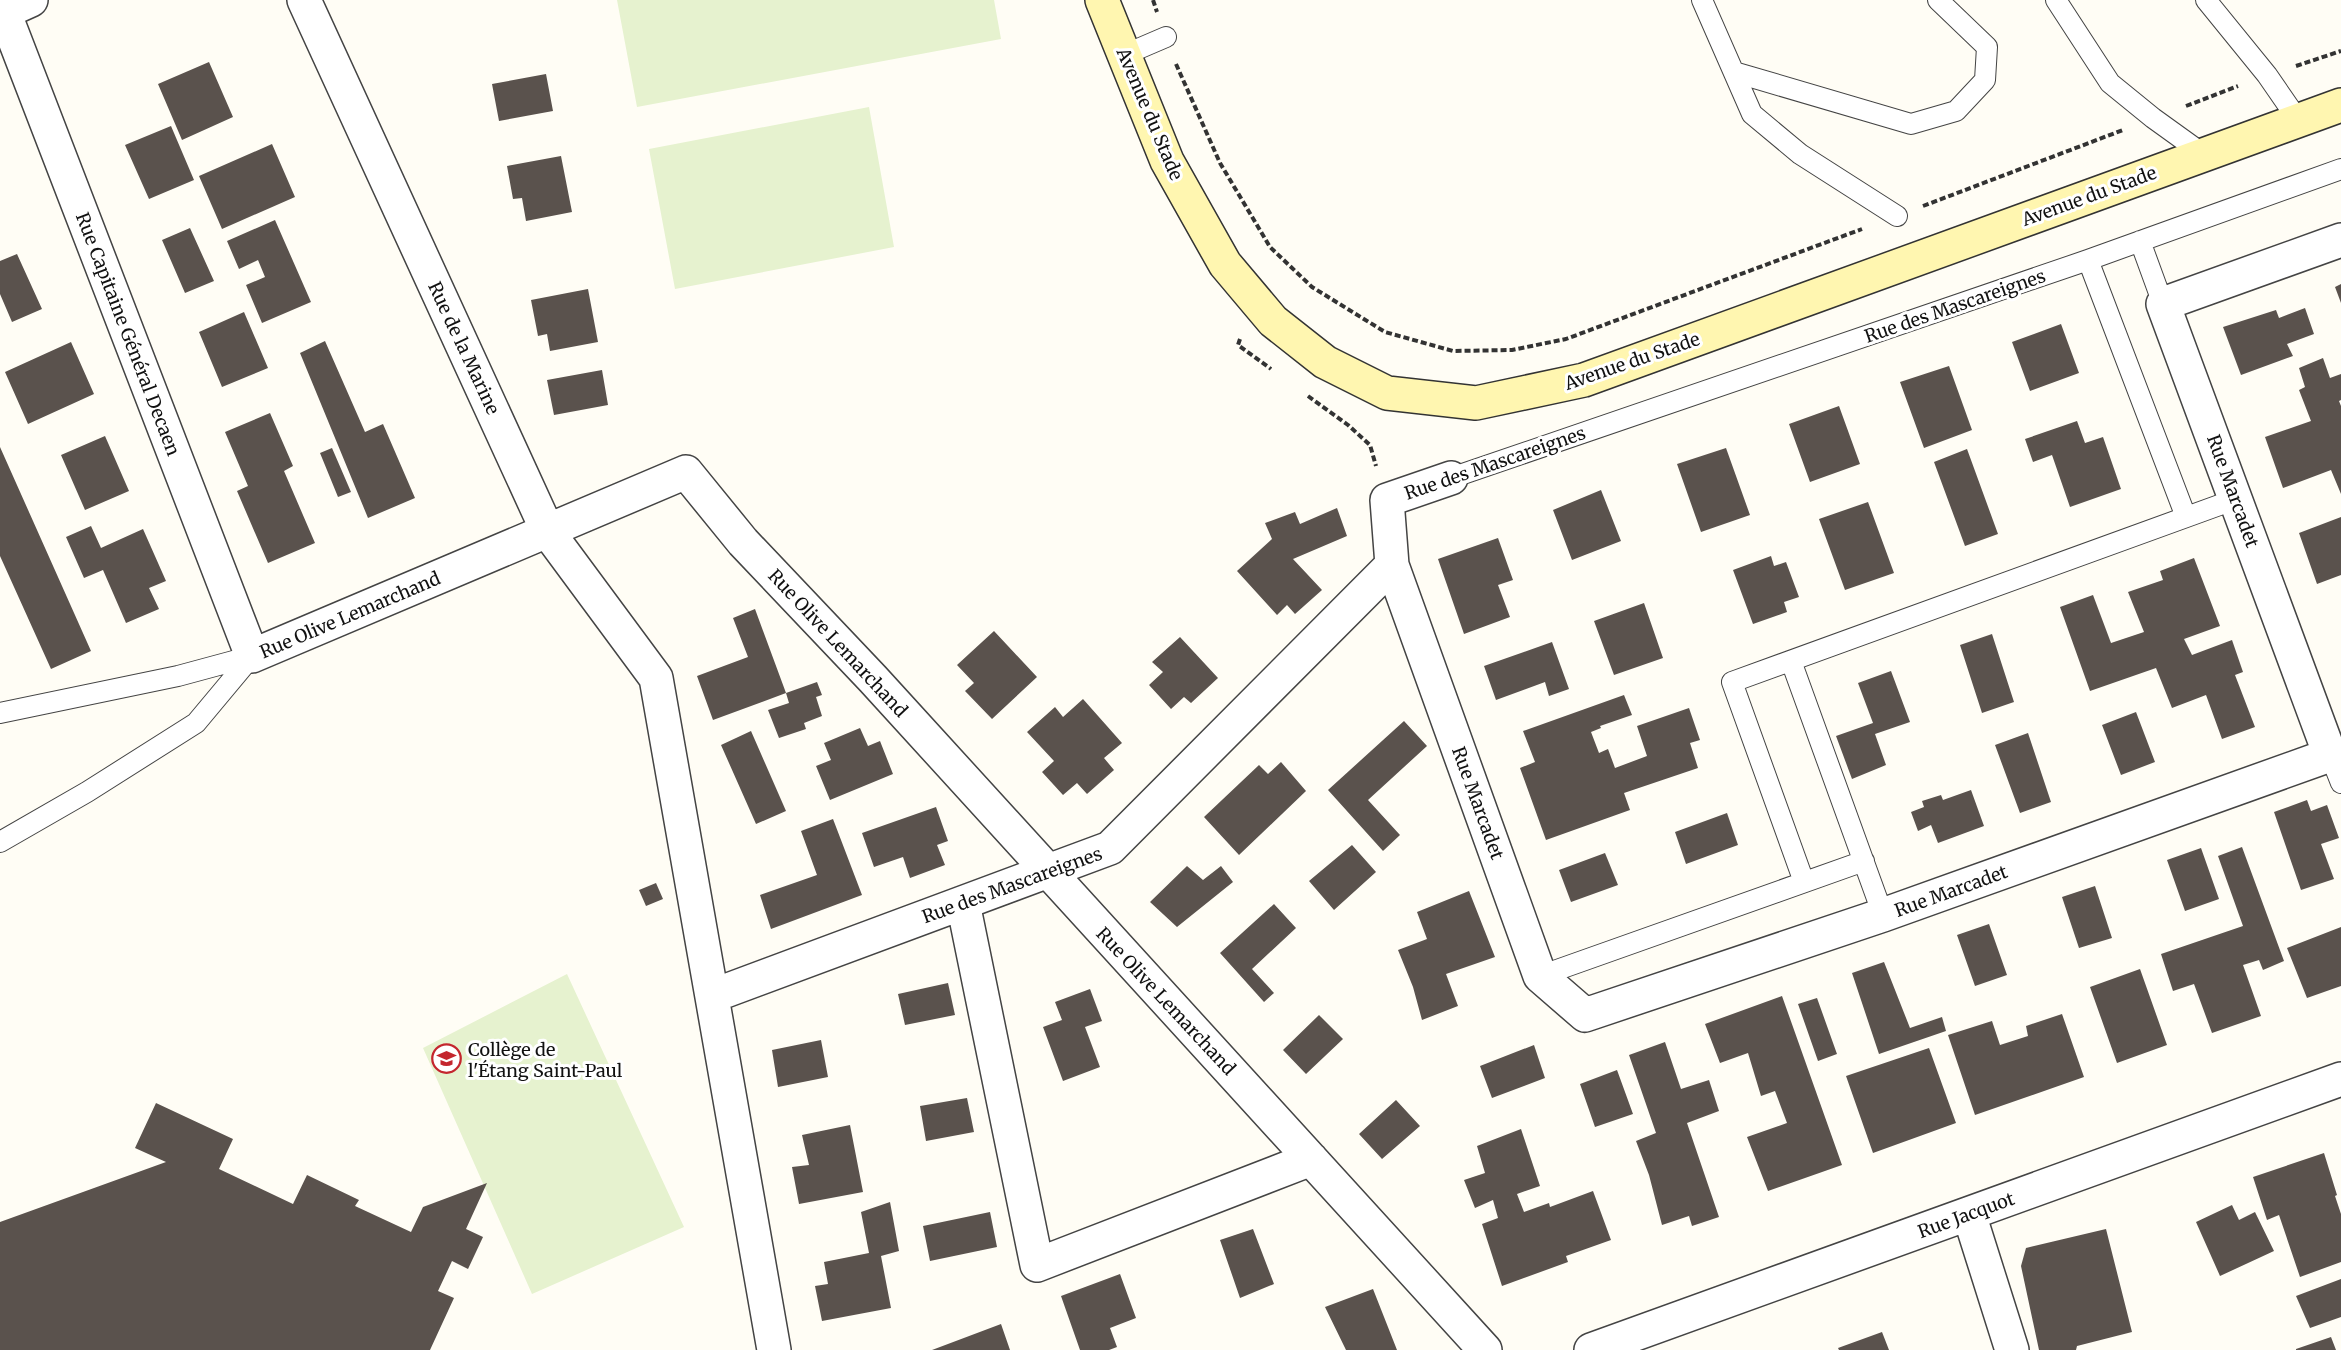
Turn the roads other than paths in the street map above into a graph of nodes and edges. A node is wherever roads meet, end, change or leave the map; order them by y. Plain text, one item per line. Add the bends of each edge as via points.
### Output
1 (304, 0) edge
2 (1102, 0) edge
3 (1702, 0) edge
4 (1938, 0) edge
5 (2056, 0) edge
6 (2206, 0) edge
7 (12, 9) edge
8 (1166, 37) road end
9 (1124, 55) junction
10 (1734, 72) junction
11 (2341, 105) edge
12 (2298, 120) junction
13 (2203, 154) junction
14 (2341, 169) edge
15 (1897, 216) road end
16 (2341, 240) edge
17 (2140, 241) junction
18 (2088, 260) junction
19 (2163, 304) junction
20 (1451, 478) joint
21 (2236, 499) junction
22 (2186, 517) junction
23 (548, 532) junction
24 (1392, 565) junction
25 (252, 656) junction
26 (1791, 661) junction
27 (0, 712) edge
28 (2336, 769) edge
29 (0, 842) edge
30 (1864, 861) junction
31 (1047, 871) junction
32 (1804, 882) junction
33 (963, 903) junction
34 (1883, 915) junction
35 (1540, 976) junction
36 (712, 996) junction
37 (2341, 1079) edge
38 (1311, 1159) junction
39 (1969, 1214) junction
40 (774, 1350) edge
41 (1485, 1350) edge
42 (1591, 1350) edge
43 (2012, 1350) edge

1 - 23 street, Rue de la Marine
2 - 9 street, Avenue du Stade
3 - 10 lane
4 - 10 lane via 1987,47 1985,80 1956,111 1911,124
5 - 13 lane via 2110,82
6 - 12 lane
7 - 25 street, Rue Capitaine Général Decaen
8 - 9 lane
9 - 13 street, Avenue du Stade via 1167,161 1225,264 1272,321 1325,362 1387,393 1476,403 1584,380
10 - 15 lane via 1752,114 1800,154
11 - 12 street, Avenue du Stade
12 - 13 street, Avenue du Stade
14 - 17 lane, Rue des Mascareignes
16 - 19 street
17 - 18 lane, Rue des Mascareignes
17 - 19 lane
18 - 20 lane, Rue des Mascareignes
18 - 22 lane
19 - 21 street, Rue Marcadet
20 - 24 street, Rue des Mascareignes via 1387,500
21 - 22 lane
21 - 28 street, Rue Marcadet
22 - 26 lane
23 - 25 street, Rue Olive Lemarchand
23 - 31 street, Rue Olive Lemarchand via 686,472 743,542
23 - 36 street, Rue de la Marine via 656,678
24 - 31 street, Rue des Mascareignes via 1110,848
24 - 35 street, Rue Marcadet
25 - 27 lane via 178,676
25 - 29 lane via 196,723
26 - 30 lane
26 - 32 lane via 1732,682
28 - 34 street, Rue Marcadet
30 - 32 lane
30 - 34 lane
31 - 33 street, Rue des Mascareignes
31 - 38 street, Rue Olive Lemarchand
32 - 35 lane
33 - 36 street, Rue des Mascareignes
33 - 38 street via 1037,1265
34 - 35 street, Rue Marcadet via 1586,1015
36 - 40 street
37 - 39 street, Rue Jacquot
38 - 41 street, Rue Olive Lemarchand
39 - 42 street, Rue Jacquot
39 - 43 street

